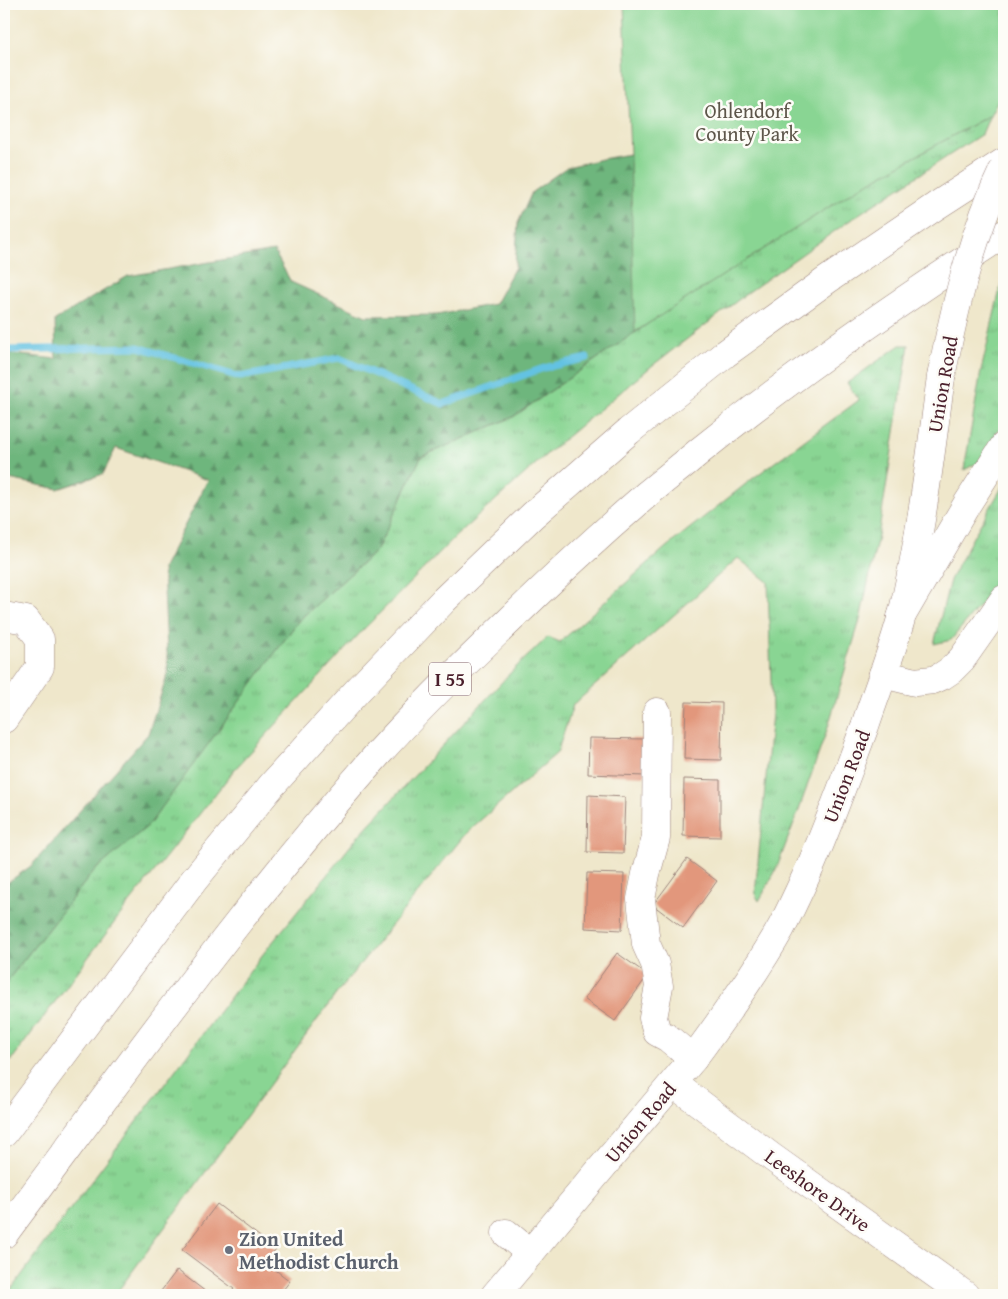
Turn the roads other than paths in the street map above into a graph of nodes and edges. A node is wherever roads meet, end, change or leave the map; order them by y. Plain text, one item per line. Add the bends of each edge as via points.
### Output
1 (1004, 162) edge
2 (1004, 168) edge
3 (1004, 234) edge
4 (1004, 446) edge
5 (1004, 599) edge
6 (4, 616) edge
7 (901, 616) junction
8 (883, 674) junction
9 (657, 712) dead end
10 (4, 719) edge
11 (693, 1059) junction
12 (674, 1084) junction
13 (4, 1133) edge
14 (506, 1233) dead end
15 (4, 1234) edge
16 (530, 1253) junction
17 (495, 1295) edge
18 (965, 1295) edge

1 - 13 main road via 835,275 725,354 540,508 444,600 272,785 194,880
2 - 7 main road, Union Road, bridge via 976,240 951,328 915,555
3 - 15 main road, I 55 via 850,337 744,416 647,494 465,663 380,753 297,850 219,947
4 - 7 main road
5 - 8 main road via 962,659 942,676 915,682
6 - 10 main road via 26,620 40,639 40,667
7 - 8 main road, Union Road
8 - 11 main road, Union Road via 822,838 781,927 721,1022
9 - 11 main road via 656,838 641,899 646,944 656,964 659,986 653,1018 657,1032
11 - 12 main road, Union Road
12 - 16 main road, Union Road
12 - 18 main road, Leeshore Drive
14 - 16 main road
16 - 17 main road, Union Road

